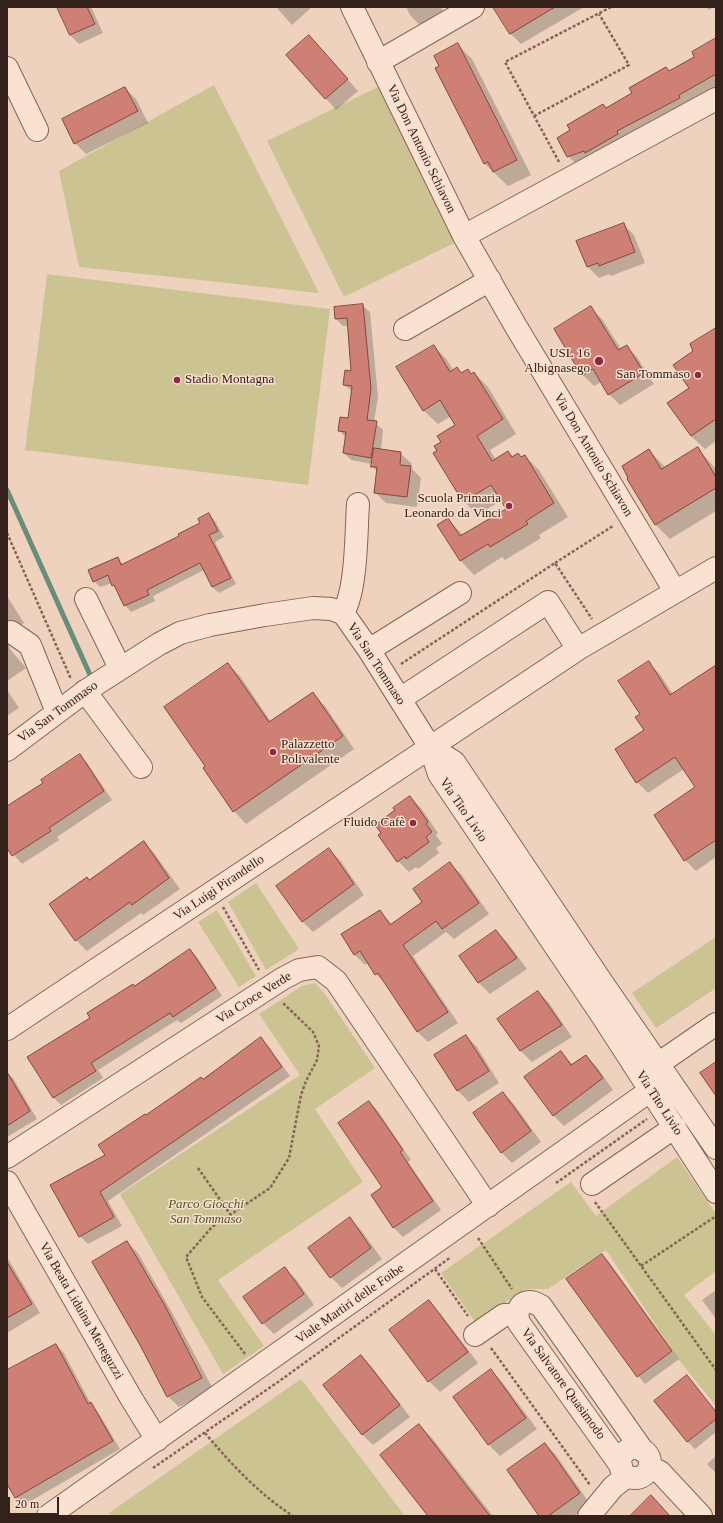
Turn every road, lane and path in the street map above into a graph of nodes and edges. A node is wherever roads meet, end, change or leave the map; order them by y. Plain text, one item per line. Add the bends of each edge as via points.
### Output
1 (352, 7) edge
2 (473, 7) edge
3 (611, 7) edge
4 (599, 14) junction
5 (378, 62) junction
6 (7, 68) edge
7 (716, 99) edge
8 (534, 116) junction
9 (36, 130) dead end
10 (569, 180) junction
11 (464, 236) junction
12 (490, 280) junction
13 (405, 329) dead end
14 (358, 504) dead end
15 (620, 522) dead end
16 (7, 533) edge
17 (555, 563) dead end
18 (716, 568) edge
19 (675, 591) junction
20 (460, 593) dead end
21 (86, 599) dead end
22 (343, 613) junction
23 (12, 632) dead end
24 (578, 649) junction
25 (369, 650) junction
26 (120, 668) junction
27 (79, 686) junction
28 (400, 699) junction
29 (57, 712) junction
30 (430, 747) junction
31 (7, 750) edge
32 (141, 767) dead end
33 (220, 902) dead end
34 (260, 971) dead end
35 (278, 998) dead end
36 (608, 1009) junction
37 (716, 1024) edge
38 (7, 1029) edge
39 (658, 1064) junction
40 (651, 1090) junction
41 (671, 1130) junction
42 (716, 1148) edge
43 (7, 1157) edge
44 (198, 1168) dead end
45 (573, 1171) junction
46 (7, 1182) edge
47 (554, 1185) dead end
48 (588, 1188) junction
49 (716, 1192) edge
50 (488, 1206) junction
51 (230, 1214) junction
52 (716, 1216) edge
53 (484, 1234) dead end
54 (478, 1238) junction
55 (472, 1242) dead end
56 (456, 1254) dead end
57 (640, 1266) junction
58 (435, 1269) junction
59 (516, 1305) junction
60 (550, 1320) junction
61 (477, 1333) junction
62 (528, 1336) junction
63 (248, 1359) dead end
64 (716, 1370) edge
65 (205, 1433) junction
66 (157, 1440) junction
67 (646, 1459) junction
68 (624, 1471) junction
69 (147, 1472) dead end
70 (594, 1491) dead end
71 (48, 1516) edge
72 (293, 1516) edge
73 (588, 1516) edge
74 (700, 1516) edge

1 - 5 street, Via Don Antonio Schiavon
2 - 5 street
3 - 4 path
4 - 8 path via 629,64
4 - 8 path via 505,62
5 - 11 street, Via Don Antonio Schiavon
6 - 9 street
7 - 10 street
8 - 10 path
10 - 11 street
11 - 12 street, Via Don Antonio Schiavon
12 - 13 street
12 - 19 street, Via Don Antonio Schiavon
14 - 22 street via 348,604
15 - 17 path
16 - 27 path
18 - 19 street
19 - 24 street
20 - 25 street
21 - 26 street
22 - 25 street, Via San Tommaso
22 - 26 street, Via San Tommaso via 313,608 210,625 180,633
23 - 29 street via 30,645
24 - 28 street via 548,602
24 - 30 street
25 - 28 street, Via San Tommaso
26 - 27 street, Via San Tommaso
27 - 29 street, Via San Tommaso
27 - 32 street
28 - 30 street, Via San Tommaso
29 - 31 street, Via San Tommaso
30 - 36 street, Via Tito Livio via 439,774
30 - 38 street, Via Luigi Pirandello
33 - 34 path
35 - 51 path via 313,1032 319,1046 317,1060 301,1095 289,1158 270,1188
36 - 39 street, Via Tito Livio
36 - 40 street, Via Tito Livio
37 - 39 street, Via Tito Livio
39 - 42 street, Via Tito Livio
40 - 41 street, Via Tito Livio
40 - 50 street, Viale Martiri delle Foibe
41 - 45 path via 656,1116 650,1117
41 - 48 street
41 - 49 street, Via Tito Livio
43 - 50 street, Via Croce Verde via 282,978 299,970 318,967 336,982
44 - 51 path
45 - 47 path
45 - 48 path
46 - 66 street, Via Beata Liduina Meneguzzi
48 - 57 path
50 - 66 street, Viale Martiri delle Foibe
51 - 63 path via 212,1227 186,1257 202,1297
52 - 57 path
53 - 54 path
54 - 55 path
54 - 59 path
56 - 58 path
57 - 64 path
58 - 61 path
58 - 65 path
59 - 60 street, Via Salvatore Quasimodo via 534,1302 541,1306
59 - 61 street
59 - 62 street, Via Salvatore Quasimodo via 519,1322
60 - 62 street
60 - 67 street, Via Salvatore Quasimodo
61 - 70 path
62 - 68 street, Via Salvatore Quasimodo
65 - 69 path
65 - 72 path via 241,1474
66 - 71 street, Viale Martiri delle Foibe
67 - 68 street via 632,1449 627,1451 621,1460
67 - 74 street, Via Salvatore Quasimodo
68 - 73 street

